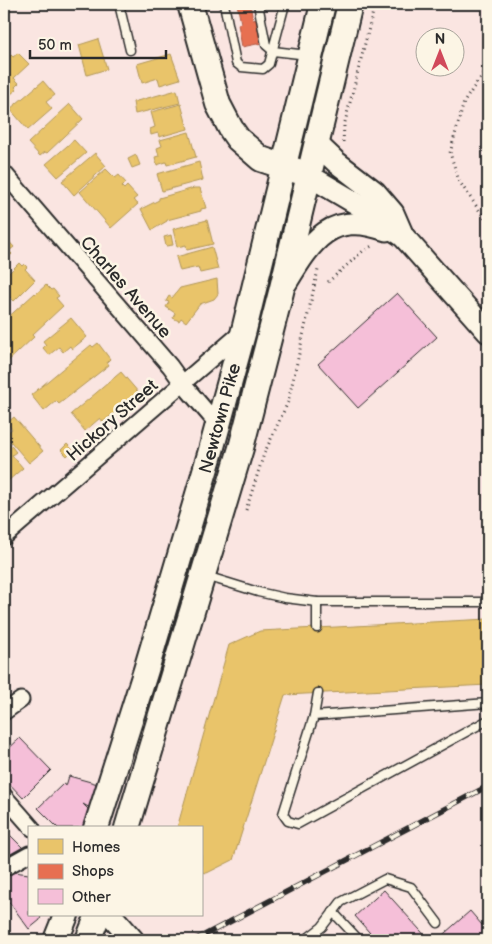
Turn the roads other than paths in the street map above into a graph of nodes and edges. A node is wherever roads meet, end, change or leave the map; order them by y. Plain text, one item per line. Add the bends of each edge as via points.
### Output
1 (119, 4) edge
2 (190, 4) edge
3 (224, 4) edge
4 (258, 4) edge
5 (285, 4) edge
6 (322, 4) edge
7 (350, 4) edge
8 (130, 50) dead end
9 (273, 51) junction
10 (310, 55) junction
11 (316, 144) junction
12 (283, 166) junction
13 (4, 173) edge
14 (308, 174) junction
15 (403, 236) junction
16 (281, 292) junction
17 (244, 330) junction
18 (488, 332) edge
19 (183, 384) junction
20 (218, 425) junction
21 (4, 537) edge
22 (204, 575) junction
23 (316, 602) junction
24 (488, 602) edge
25 (318, 628) dead end
26 (318, 693) dead end
27 (21, 700) dead end
28 (488, 703) edge
29 (4, 712) edge
30 (314, 716) junction
31 (488, 720) edge
32 (4, 796) edge
33 (30, 826) edge
34 (97, 826) edge
35 (128, 826) edge
36 (28, 855) edge
37 (4, 868) edge
38 (334, 912) junction
39 (66, 916) edge
40 (98, 916) edge
41 (112, 916) edge
42 (438, 923) dead end
43 (56, 940) edge
44 (88, 940) edge
45 (133, 940) edge
46 (305, 940) edge
47 (359, 940) edge

1 - 8 lane
2 - 12 main road via 218,104 231,129 261,160
3 - 9 lane via 238,66 266,68
4 - 9 lane via 266,45
5 - 9 lane
6 - 10 main road, Newtown Pike
7 - 11 main road, Newtown Pike
9 - 10 lane
10 - 12 main road, Newtown Pike
11 - 14 main road, Newtown Pike
11 - 15 main road via 376,192 393,213
12 - 14 main road
12 - 17 main road, Newtown Pike
13 - 19 street, Charles Avenue
14 - 15 main road
14 - 16 main road, Newtown Pike
15 - 16 main road via 371,225 353,223 328,230 314,240
15 - 18 main road
16 - 22 main road, Newtown Pike
17 - 19 street, Hickory Street
17 - 20 main road, Newtown Pike
19 - 20 street, Charles Avenue
19 - 21 street, Hickory Street
20 - 34 main road, Newtown Pike
22 - 23 lane via 258,592
22 - 35 main road, Newtown Pike
23 - 24 lane
23 - 25 lane
26 - 30 lane
27 - 29 street
28 - 30 lane
30 - 31 lane via 283,814 288,821 298,824
32 - 33 street
36 - 37 street
38 - 42 lane via 341,902 384,879 411,887
38 - 46 lane
38 - 47 lane
39 - 43 main road
40 - 44 main road
41 - 45 main road

